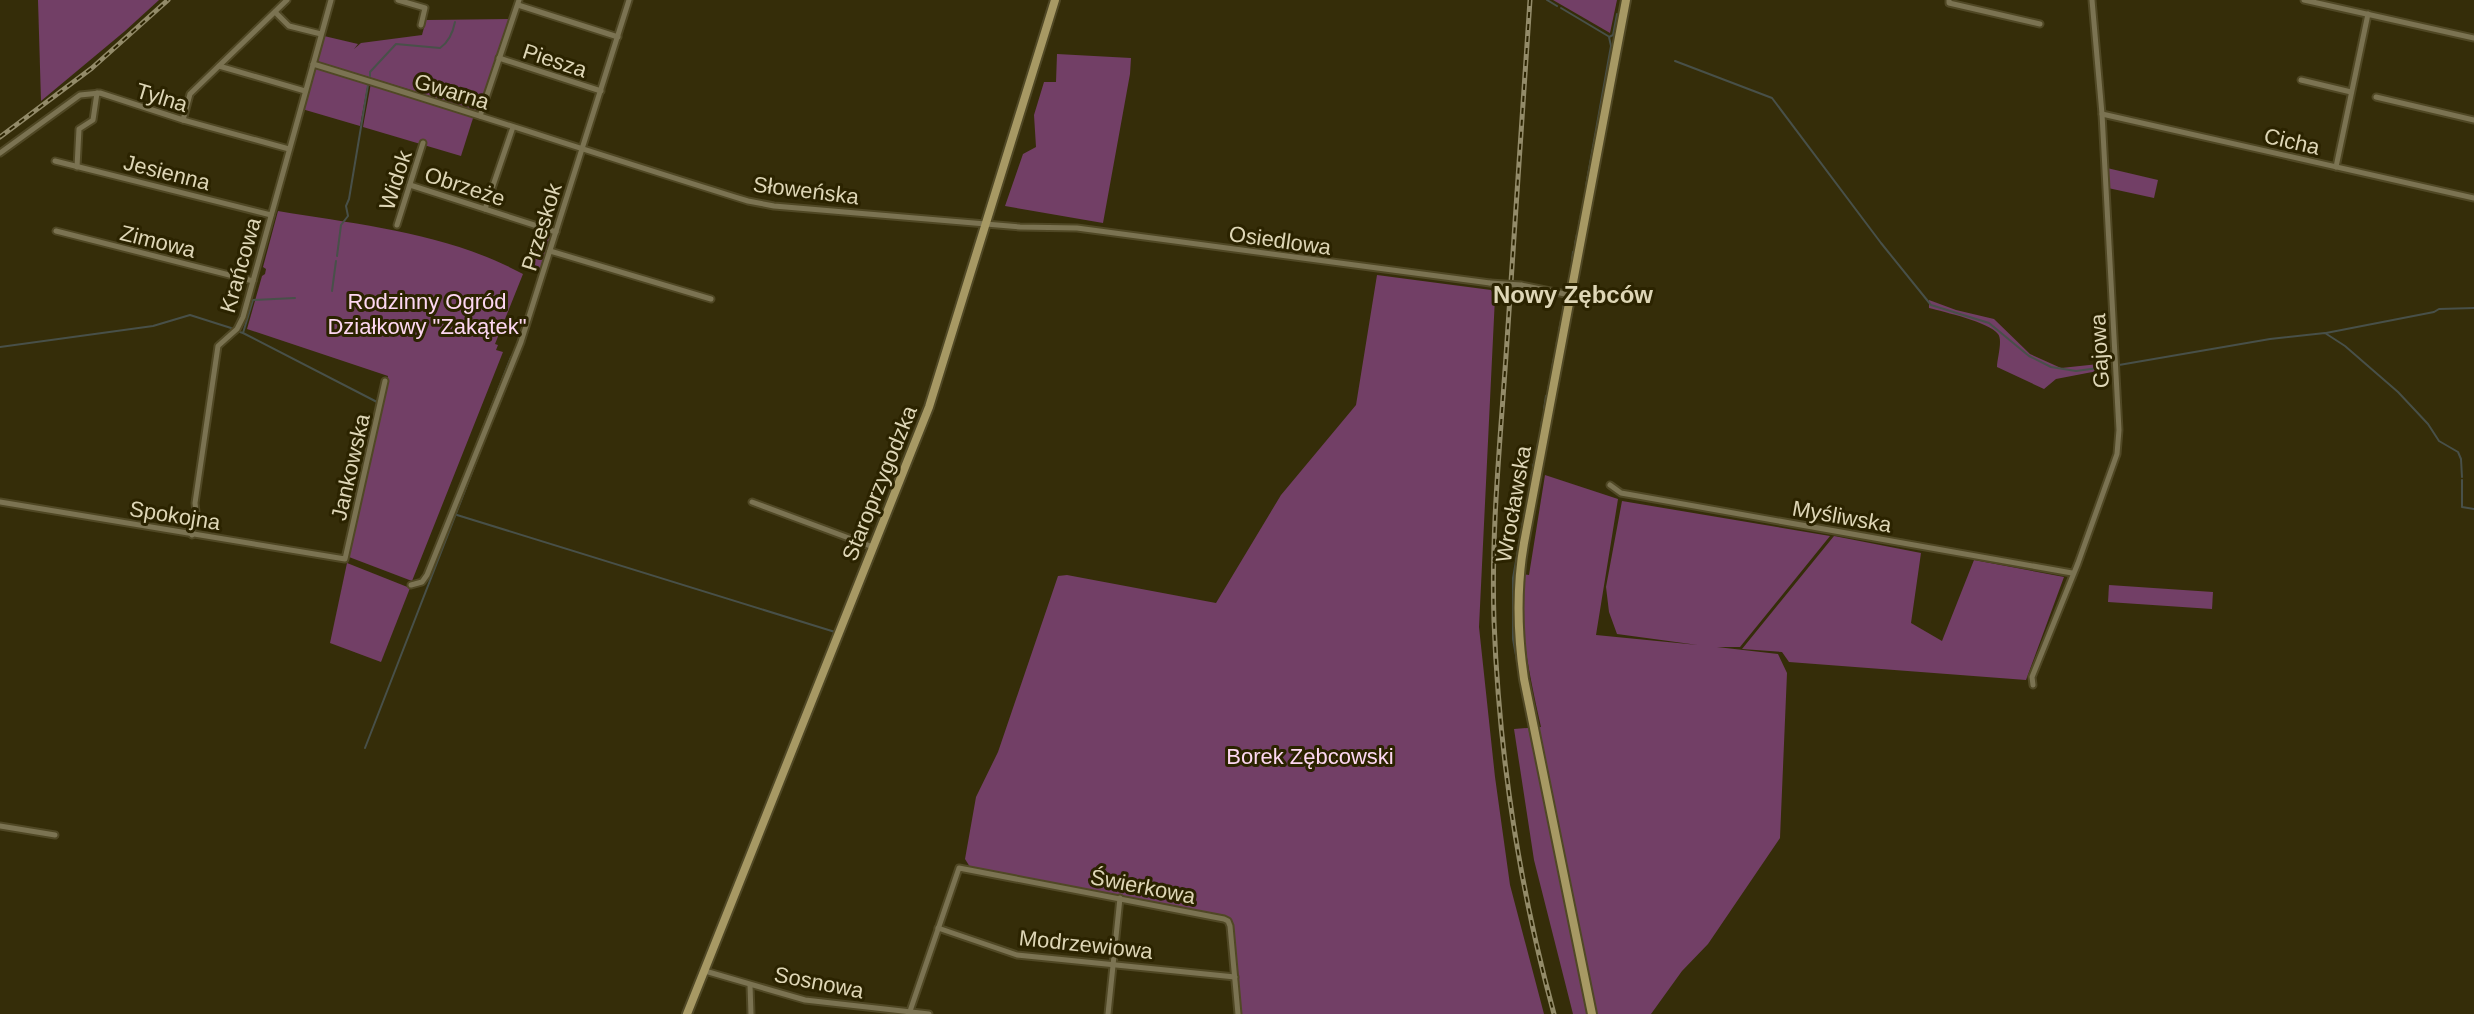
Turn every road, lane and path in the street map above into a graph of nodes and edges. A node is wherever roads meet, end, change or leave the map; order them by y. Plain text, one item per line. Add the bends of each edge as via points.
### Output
1 (287, 0) edge
2 (331, 0) edge
3 (398, 0) edge
4 (629, 0) edge
5 (1055, 0) edge
6 (1626, 0) edge
7 (1949, 0) edge
8 (2092, 0) edge
9 (2304, 0) edge
10 (519, 2) edge
11 (275, 12) junction
12 (2368, 14) junction
13 (2040, 24) dead end
14 (421, 25) dead end
15 (321, 34) junction
16 (618, 37) junction
17 (2474, 38) edge
18 (499, 58) junction
19 (313, 64) junction
20 (219, 66) junction
21 (2301, 80) dead end
22 (305, 91) junction
23 (601, 91) junction
24 (2351, 92) junction
25 (97, 93) junction
26 (2376, 97) dead end
27 (2102, 114) junction
28 (480, 116) junction
29 (183, 120) junction
30 (2474, 120) edge
31 (514, 127) junction
32 (423, 143) dead end
33 (289, 149) junction
34 (582, 149) junction
35 (0, 153) edge
36 (55, 161) dead end
37 (77, 167) junction
38 (2336, 167) junction
39 (410, 185) junction
40 (2474, 198) edge
41 (485, 209) junction
42 (271, 215) junction
43 (985, 224) junction
44 (397, 225) dead end
45 (56, 231) dead end
46 (556, 232) junction
47 (550, 251) junction
48 (253, 281) junction
49 (1570, 295) junction
50 (711, 299) dead end
51 (385, 381) dead end
52 (1610, 485) dead end
53 (0, 502) edge
54 (752, 502) dead end
55 (192, 535) junction
56 (873, 547) junction
57 (345, 559) joint
58 (2072, 573) junction
59 (411, 585) dead end
60 (2033, 685) dead end
61 (0, 826) edge
62 (55, 835) dead end
63 (1120, 898) junction
64 (938, 928) junction
65 (1114, 963) junction
66 (704, 970) junction
67 (1235, 977) junction
68 (750, 985) junction
69 (909, 1013) edge
70 (687, 1014) edge
71 (751, 1014) edge
72 (929, 1014) edge
73 (1108, 1014) edge
74 (1238, 1014) edge
75 (1592, 1014) edge

1 - 11 street
2 - 15 street, Krańcowa
3 - 14 street via 425,8
4 - 16 street, Przeskok
5 - 43 street, Staroprzygodzka
6 - 49 street, Wrocławska
7 - 13 street
8 - 27 street, Gajowa
9 - 12 street
10 - 16 street, Piesza
10 - 18 street, Piesza
11 - 15 street via 289,26
11 - 20 street
12 - 17 street
12 - 24 street
15 - 19 street, Krańcowa
16 - 23 street, Przeskok
18 - 23 street, Piesza
18 - 28 street, Piesza
19 - 22 street, Krańcowa
19 - 28 street, Gwarna
20 - 22 street
20 - 29 street via 190,94
21 - 24 street
22 - 33 street, Krańcowa
23 - 34 street, Przeskok
24 - 38 street
25 - 29 street, Tylna
25 - 35 street via 80,95
25 - 37 street via 93,120 79,129
26 - 30 street
27 - 38 street, Cicha
27 - 58 street, Gajowa via 2119,430 2117,454
28 - 31 street, Gwarna
29 - 33 street, Tylna
31 - 34 street, Gwarna
31 - 41 street
32 - 39 street, Widok
33 - 42 street, Krańcowa
34 - 43 street, Słoweńska via 774,206
34 - 46 street, Przeskok
36 - 37 street, Jesienna
37 - 42 street, Jesienna
38 - 40 street, Cicha
39 - 41 street, Obrzeże
39 - 44 street, Widok
41 - 46 street, Obrzeże
42 - 48 street, Krańcowa
43 - 49 street, Osiedlowa, bridge via 1077,228
43 - 56 street, Staroprzygodzka via 929,407
45 - 48 street, Zimowa
46 - 47 street, Przeskok
47 - 50 street
47 - 59 street, Przeskok via 521,342 430,569 422,582
48 - 55 street, Krańcowa via 240,324 218,346
49 - 75 street, Wrocławska via 1520,563 1517,613 1524,679
51 - 57 street, Jankowska
52 - 58 street, Myśliwska via 1621,493
53 - 55 street, Spokojna
54 - 56 street
55 - 57 street, Spokojna
56 - 66 street, Staroprzygodzka
58 - 60 street, Gajowa
61 - 62 street
63 - 64 street, Świerkowa via 959,868
63 - 65 street
63 - 67 street, Świerkowa via 1228,921
64 - 65 street, Modrzewiowa via 1017,955
64 - 69 street
65 - 67 street, Modrzewiowa
65 - 73 street
66 - 68 street, Sosnowa
66 - 70 street, Staroprzygodzka
67 - 74 street, Świerkowa
68 - 69 street, Sosnowa via 821,1003
68 - 71 street
69 - 72 street, Sosnowa

